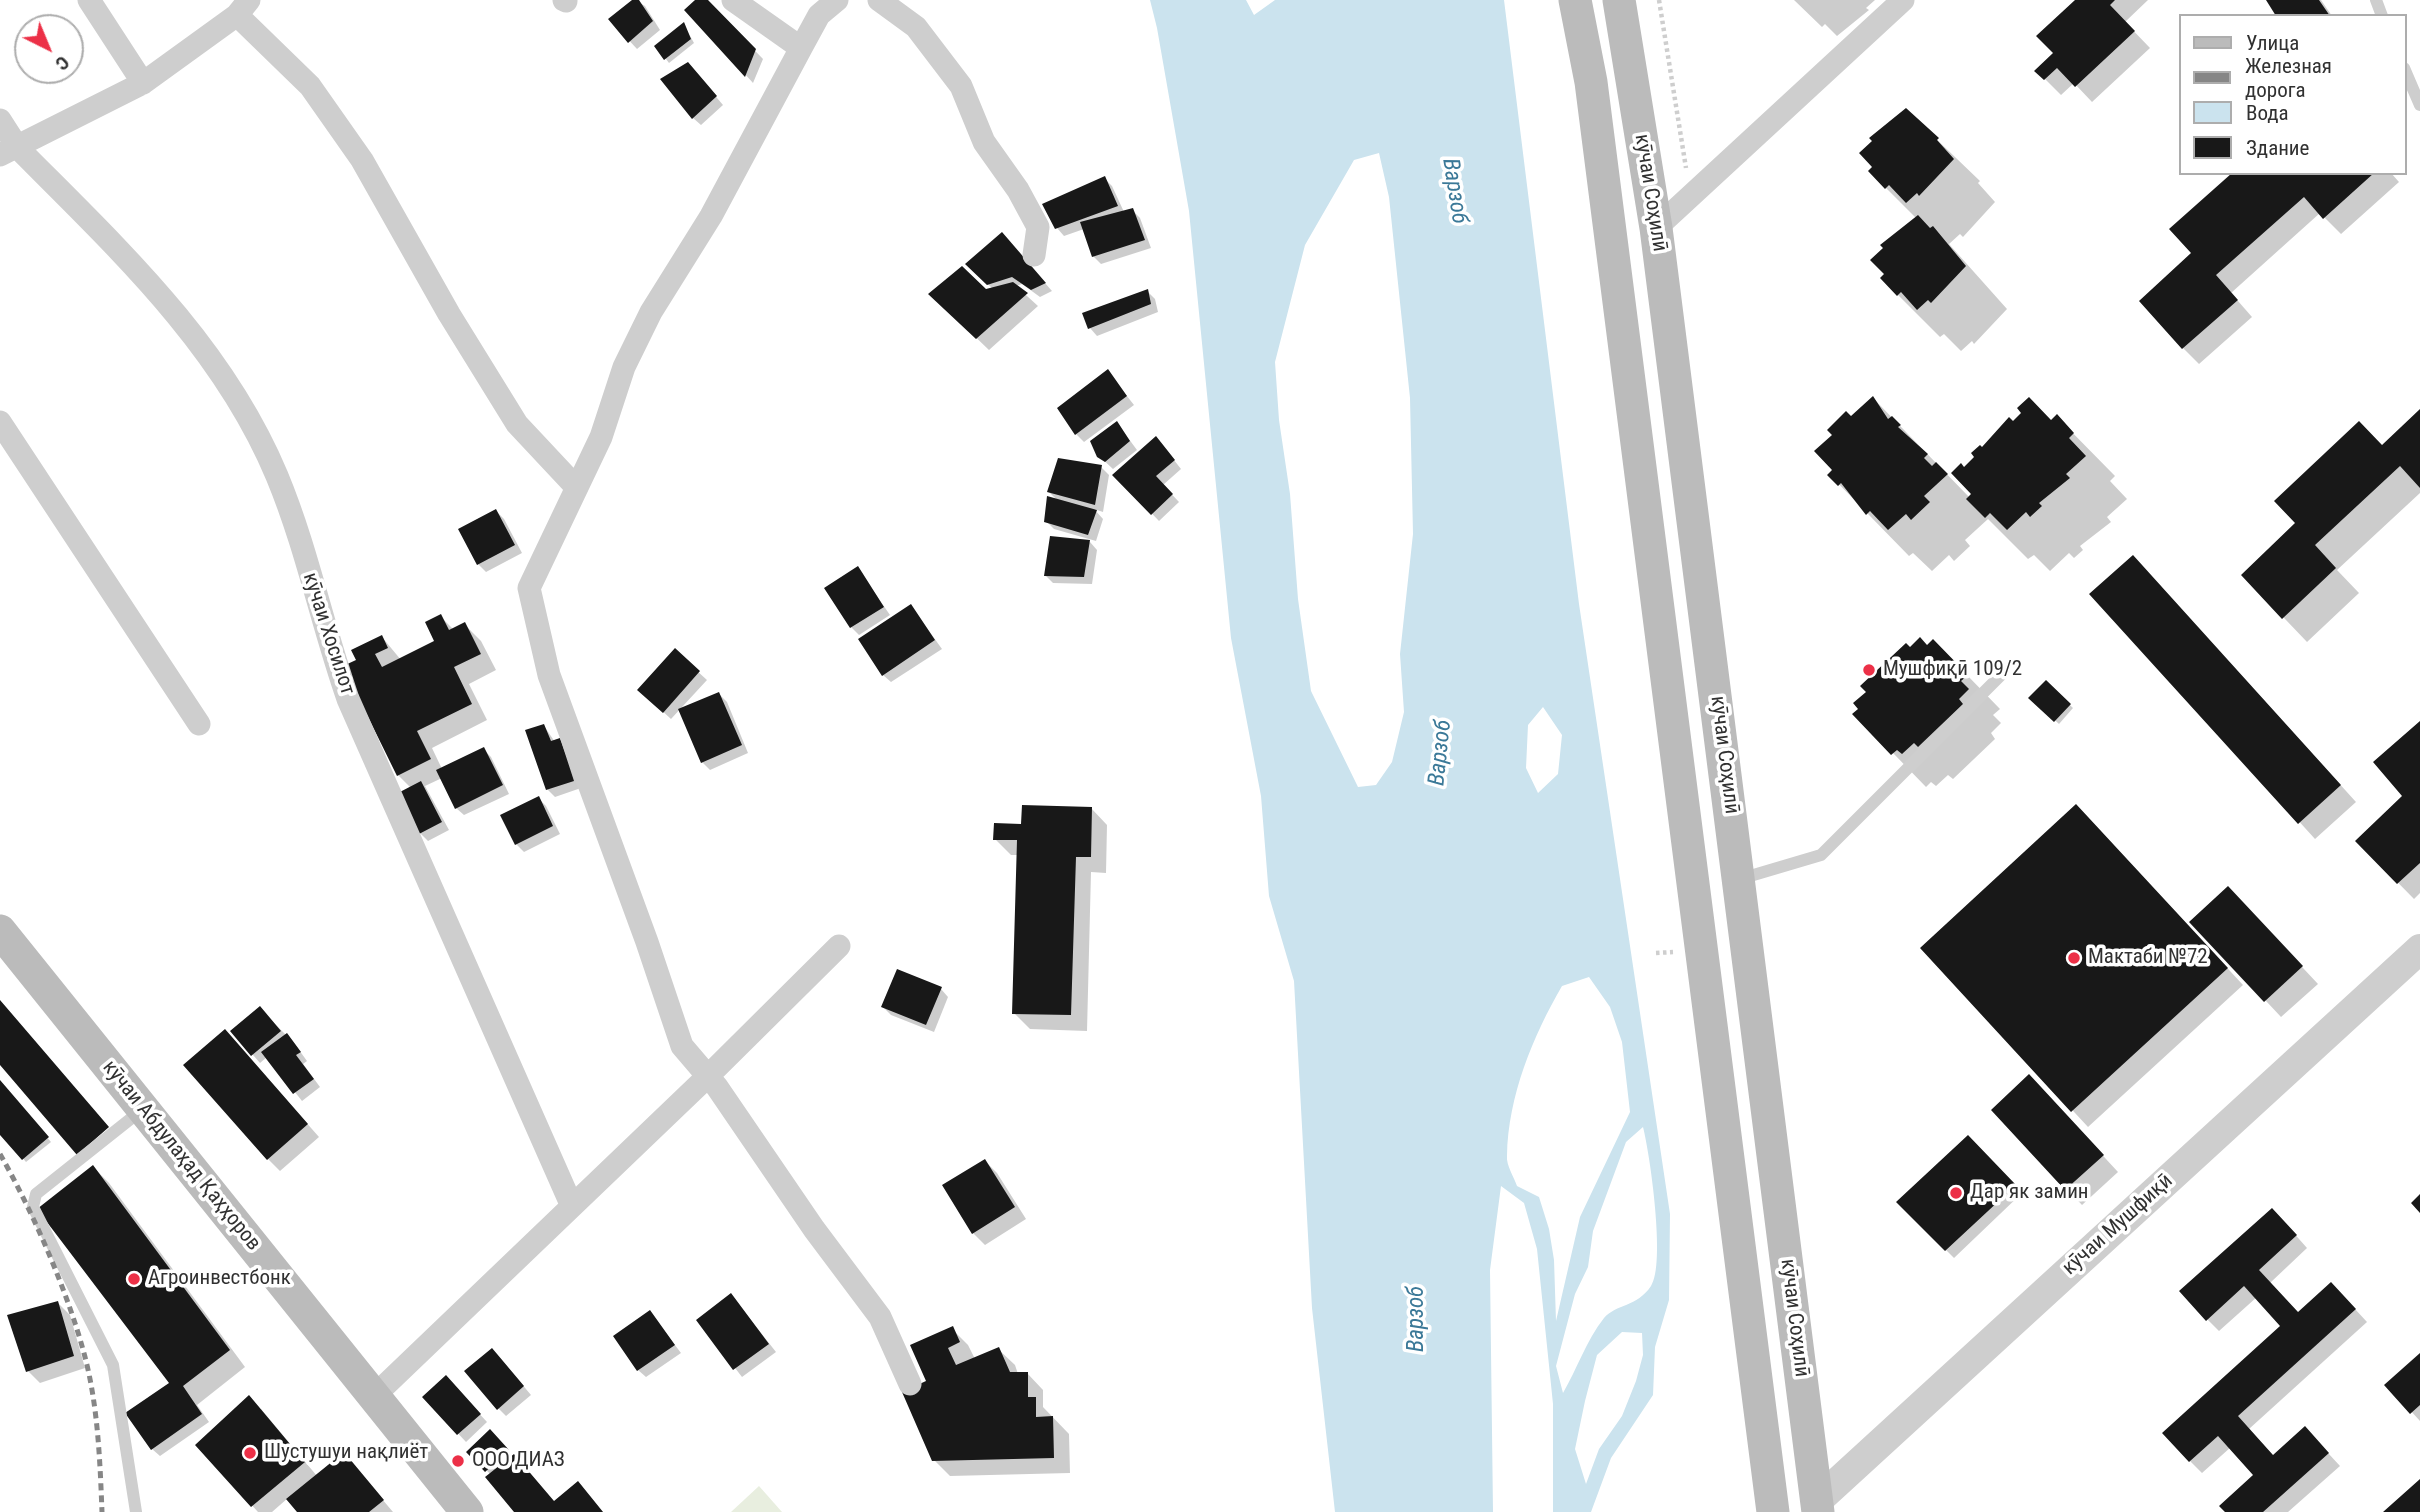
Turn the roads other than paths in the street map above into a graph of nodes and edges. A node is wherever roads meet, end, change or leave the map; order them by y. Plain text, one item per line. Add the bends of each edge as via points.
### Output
1 (89, 0) edge
2 (733, 0) edge
3 (837, 0) edge
4 (879, 0) edge
5 (1575, 0) edge
6 (1619, 0) edge
7 (1902, 0) edge
8 (243, 8) edge
9 (801, 48) junction
10 (2406, 73) edge
11 (143, 83) junction
12 (2420, 105) edge
13 (0, 120) edge
14 (9, 152) edge
15 (1656, 228) junction
16 (1034, 255) dead end
17 (0, 422) edge
18 (576, 487) junction
19 (2005, 671) dead end
20 (199, 724) dead end
21 (1740, 879) junction
22 (0, 931) edge
23 (839, 946) dead end
24 (2420, 949) edge
25 (708, 1076) junction
26 (144, 1109) junction
27 (571, 1204) junction
28 (910, 1384) dead end
29 (374, 1396) junction
30 (1818, 1507) edge
31 (136, 1512) edge
32 (467, 1512) edge
33 (1773, 1512) edge

1 - 11 street
2 - 9 street
3 - 9 street via 819,15
4 - 16 street via 916,27 961,86 984,142 1038,227
5 - 33 main road, кӯчаи Соҳилӣ via 1591,82
6 - 15 main road, кӯчаи Соҳилӣ
7 - 15 street
8 - 11 street
8 - 18 street via 310,86 362,160 517,424
9 - 18 street via 711,216 651,312
10 - 12 lane
11 - 14 street
13 - 14 street, кӯчаи Хосилот
14 - 27 street, кӯчаи Хосилот via 175,309 253,429 294,519 320,618 348,699
15 - 21 main road, кӯчаи Соҳилӣ
17 - 20 street
18 - 25 street via 529,588 548,675 682,1046
19 - 21 lane via 1830,849
21 - 30 main road, кӯчаи Соҳилӣ
22 - 26 main road, кӯчаи Абдулаҳад Қаҳҳоров
23 - 25 street
24 - 30 street, кӯчаи Мушфиқӣ
25 - 27 street
25 - 28 street via 880,1317
26 - 29 main road, кӯчаи Абдулаҳад Қаҳҳоров
26 - 31 lane via 36,1194 33,1207 113,1365
27 - 29 street
29 - 32 main road, кӯчаи Абдулаҳад Қаҳҳоров

